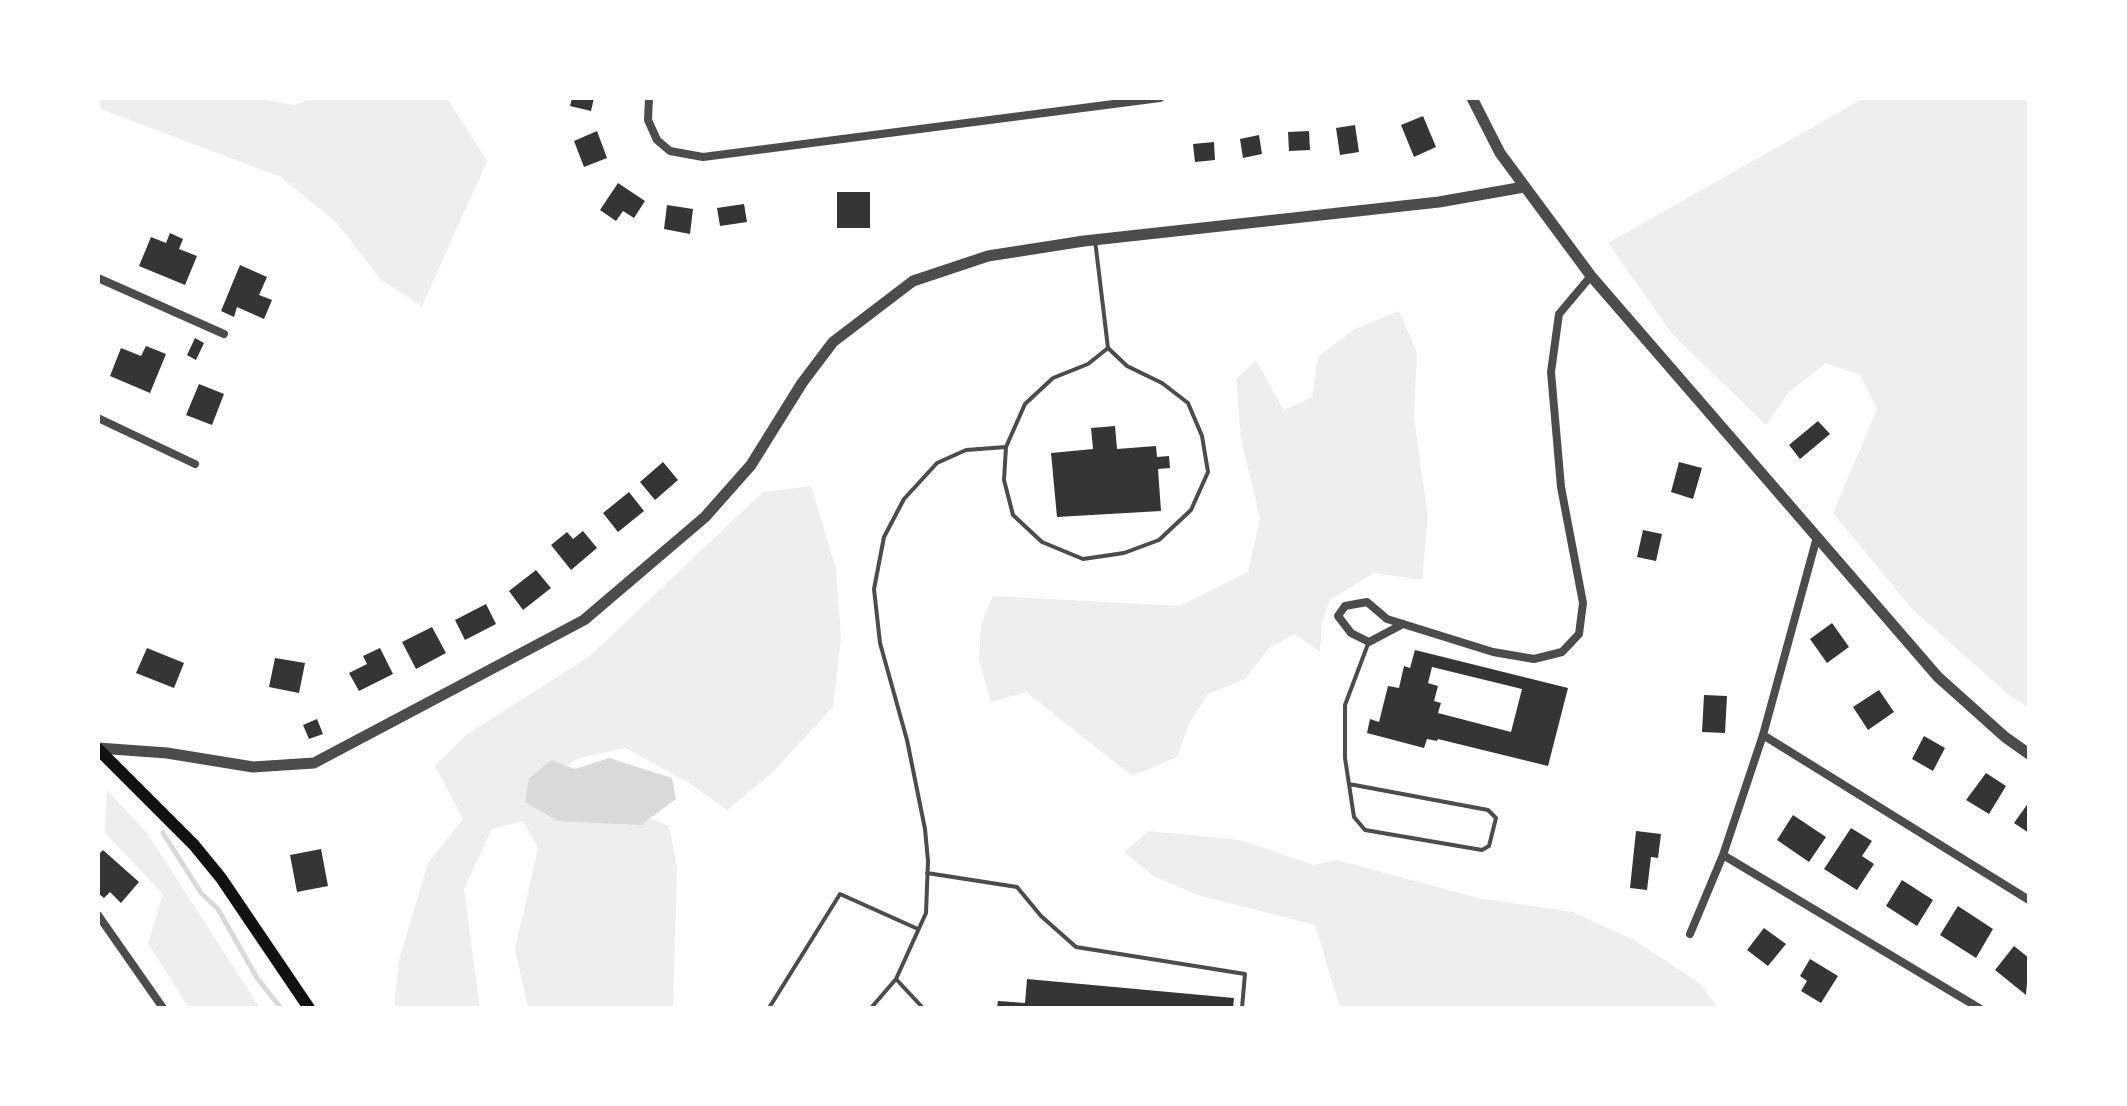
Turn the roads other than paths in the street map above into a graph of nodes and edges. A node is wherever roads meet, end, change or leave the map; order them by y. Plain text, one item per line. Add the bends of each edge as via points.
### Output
1 (649, 98) edge
2 (1160, 98) edge
3 (1472, 98) edge
4 (1524, 187) junction
5 (1095, 240) junction
6 (1591, 276) junction
7 (98, 278) edge
8 (224, 334) dead end
9 (1108, 348) junction
10 (98, 418) edge
11 (1006, 447) junction
12 (195, 464) dead end
13 (1817, 537) junction
14 (1403, 624) junction
15 (1369, 642) junction
16 (1763, 735) junction
17 (98, 749) edge
18 (2029, 754) edge
19 (1349, 784) junction
20 (1723, 855) junction
21 (927, 873) junction
22 (2029, 900) edge
23 (98, 915) edge
24 (918, 929) junction
25 (1690, 934) dead end
26 (896, 979) junction
27 (163, 1008) edge
28 (309, 1008) edge
29 (769, 1008) edge
30 (871, 1008) edge
31 (923, 1008) edge
32 (1242, 1008) edge
33 (1979, 1008) edge

1 - 2 street via 648,120 657,140 670,151 703,157
3 - 4 street
4 - 5 street via 1439,202
4 - 6 street
5 - 9 lane
5 - 17 street via 988,256 901,289 833,342 751,465 705,517 584,620 314,763 253,767
6 - 13 street
6 - 14 street via 1559,314 1551,372 1559,475 1583,603 1579,634 1562,652 1534,659
7 - 8 street
9 - 11 lane via 1088,364 1053,378 1025,404
9 - 11 lane via 1127,366 1188,403 1202,436 1208,472 1191,510 1159,540 1124,553 1083,559 1042,542 1013,515 1004,480
10 - 12 street
11 - 21 lane via 966,450 937,463 904,499 884,537 874,589 880,643 925,829
13 - 16 street
13 - 18 street via 1938,677
14 - 15 street
14 - 15 street via 1387,619 1367,602 1345,606 1338,616 1342,625
15 - 19 lane via 1345,705
16 - 20 street
16 - 22 street
17 - 28 main road via 221,878
19 - 19 lane via 1488,810 1496,818 1489,846 1482,850 1365,830 1354,817
20 - 25 street
20 - 33 street
21 - 24 lane via 926,913
21 - 32 lane via 1017,887 1076,947 1245,974
23 - 27 street
24 - 26 lane
24 - 29 lane via 840,894
26 - 30 lane
26 - 31 lane

